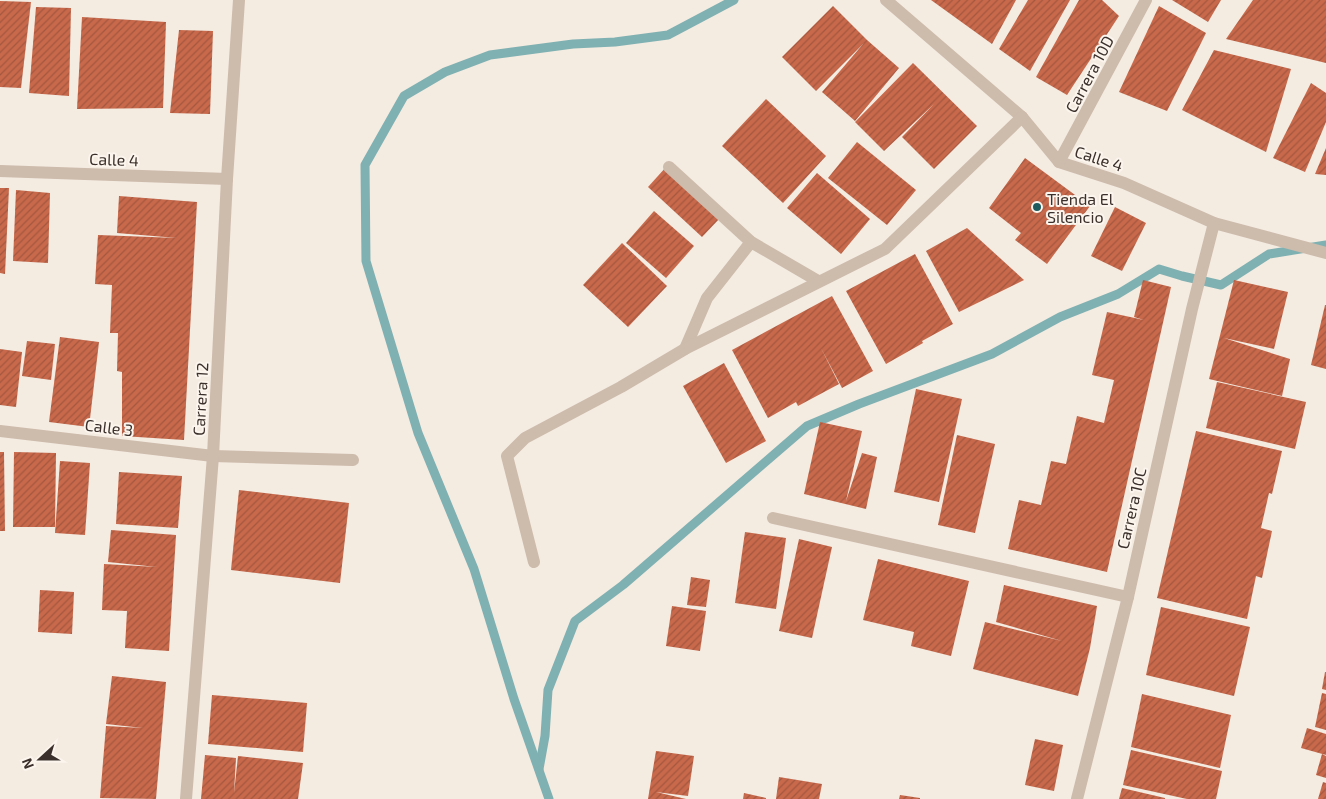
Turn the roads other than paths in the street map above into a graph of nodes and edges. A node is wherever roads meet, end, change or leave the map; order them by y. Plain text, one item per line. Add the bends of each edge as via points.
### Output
1 (239, 0) edge
2 (886, 0) edge
3 (1146, 0) edge
4 (1022, 117) junction
5 (1059, 162) junction
6 (669, 167) dead end
7 (0, 171) edge
8 (227, 179) junction
9 (1214, 223) junction
10 (751, 242) junction
11 (1326, 253) edge
12 (818, 281) junction
13 (685, 349) junction
14 (0, 431) edge
15 (214, 456) junction
16 (353, 460) dead end
17 (773, 518) dead end
18 (534, 562) dead end
19 (1128, 597) junction
20 (186, 799) edge
21 (1076, 799) edge

1 - 8 street, Carrera 12
2 - 4 street, Calle 4
3 - 5 street, Carrera 10D
4 - 5 street, Calle 4
4 - 12 street via 885,249
5 - 9 street, Calle 4 via 1124,183
6 - 10 street
7 - 8 street, Calle 4
8 - 15 street, Carrera 12
9 - 11 street, Calle 4
9 - 19 street, Carrera 10C
10 - 12 street
10 - 13 street via 706,298
12 - 13 street
13 - 18 street via 525,438 507,456
14 - 15 street, Calle 3
15 - 16 street, Calle 3
15 - 20 street, Carrera 12
17 - 19 street
19 - 21 street, Carrera 10C

